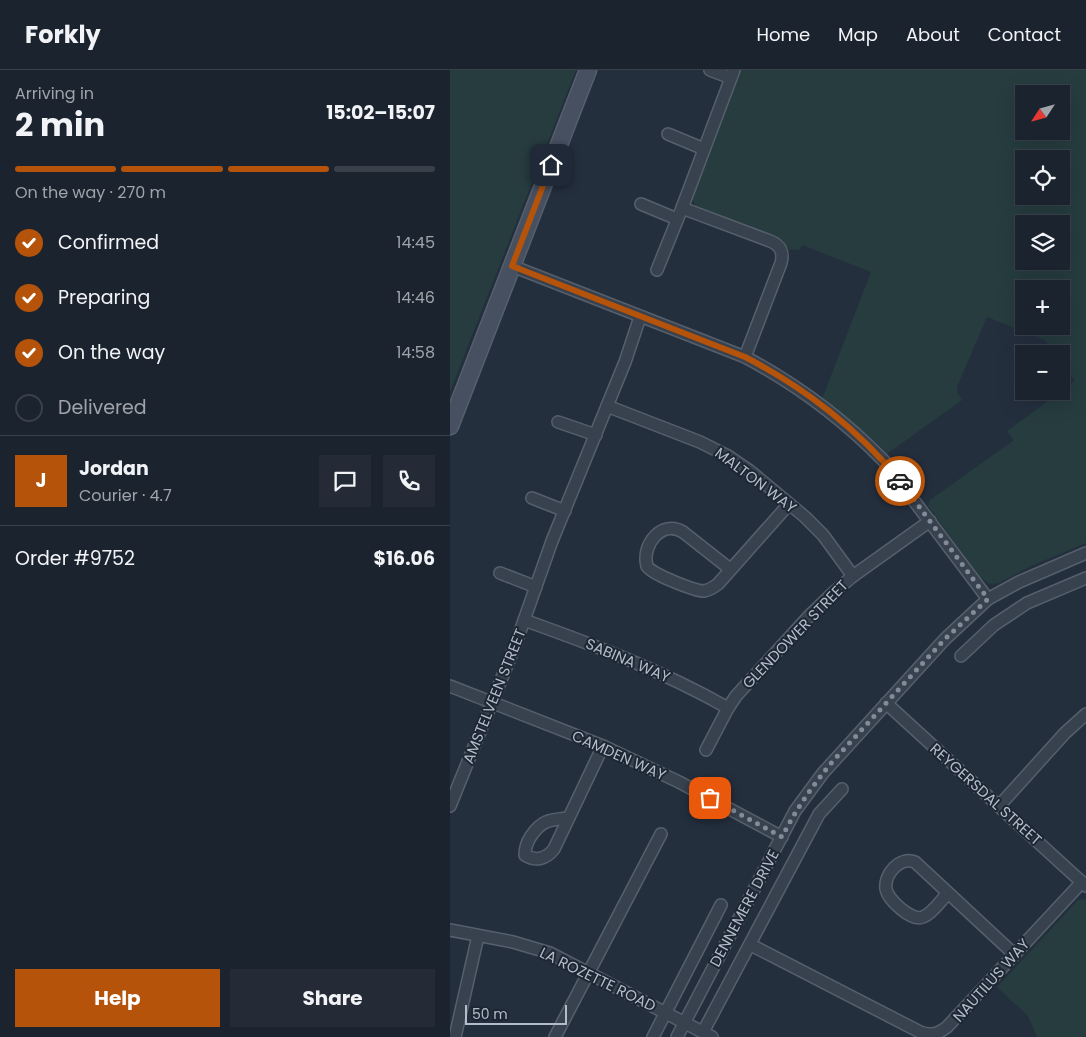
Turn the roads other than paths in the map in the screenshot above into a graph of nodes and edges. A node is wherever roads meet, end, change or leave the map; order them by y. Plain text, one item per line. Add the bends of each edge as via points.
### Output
1 (588, 70) edge
2 (710, 70) edge
3 (733, 74) edge
4 (668, 134) dead end
5 (704, 149) junction
6 (641, 204) dead end
7 (679, 213) junction
8 (512, 266) junction
9 (657, 270) dead end
10 (640, 317) junction
11 (745, 357) junction
12 (607, 406) junction
13 (558, 422) dead end
14 (450, 426) edge
15 (596, 435) junction
16 (532, 498) dead end
17 (789, 504) junction
18 (564, 511) junction
19 (930, 521) junction
20 (1086, 553) edge
21 (730, 569) junction
22 (500, 574) dead end
23 (853, 576) junction
24 (1086, 578) edge
25 (536, 587) junction
26 (988, 599) junction
27 (524, 620) junction
28 (961, 656) dead end
29 (450, 686) edge
30 (492, 702) junction
31 (886, 703) junction
32 (728, 708) junction
33 (1086, 714) edge
34 (603, 746) junction
35 (706, 750) dead end
36 (842, 789) dead end
37 (450, 806) edge
38 (999, 806) junction
39 (568, 818) dead end
40 (661, 834) dead end
41 (782, 837) junction
42 (1084, 884) edge
43 (948, 893) junction
44 (721, 905) dead end
45 (450, 930) edge
46 (478, 936) junction
47 (751, 945) junction
48 (1014, 954) junction
49 (588, 972) junction
50 (666, 1012) junction
51 (685, 1022) junction
52 (708, 1035) edge
53 (455, 1037) edge
54 (555, 1037) edge
55 (653, 1037) edge
56 (677, 1037) edge

1 - 8 street
2 - 3 street
3 - 5 street
4 - 5 street
5 - 7 street
6 - 7 street
7 - 9 street
7 - 11 street via 770,241 781,249 781,263
8 - 10 street
8 - 14 street
10 - 11 street
10 - 12 street, AMSTELVEEN STREET
11 - 19 street via 798,389 867,444 884,460
12 - 15 street, AMSTELVEEN STREET
12 - 17 street, MALTON WAY via 716,449 750,471
13 - 15 street
15 - 18 street, AMSTELVEEN STREET
16 - 18 street
17 - 21 street
17 - 23 street, MALTON WAY via 814,526
18 - 25 street, AMSTELVEEN STREET
19 - 23 street, GLENDOWER STREET
19 - 26 street
20 - 26 street, DENNEMERE DRIVE
21 - 21 street via 713,588 698,590 649,570 646,555 657,533 674,528
22 - 25 street
23 - 32 street, GLENDOWER STREET via 810,615
24 - 28 street via 1027,603 994,625
25 - 27 street, AMSTELVEEN STREET
26 - 31 street, DENNEMERE DRIVE via 945,639
27 - 30 street, AMSTELVEEN STREET
27 - 32 street, SABINA WAY via 638,663
29 - 30 street, CAMDEN WAY
30 - 34 street, CAMDEN WAY
30 - 37 street, AMSTELVEEN STREET
31 - 38 street, REYGERSDAL STREET
31 - 41 street, DENNEMERE DRIVE via 816,782 795,811
32 - 35 street, GLENDOWER STREET
33 - 38 street
34 - 39 street
34 - 41 street, CAMDEN WAY
36 - 47 street via 819,814
38 - 42 street, REYGERSDAL STREET
40 - 49 street
41 - 51 street, DENNEMERE DRIVE
42 - 48 street, NAUTILUS WAY
43 - 43 street via 912,861 898,864 886,882 886,891 891,899 910,916 917,918 925,917
43 - 48 street
44 - 50 street
45 - 46 street, LA ROZETTE ROAD
46 - 49 street, LA ROZETTE ROAD via 550,953
46 - 53 street
47 - 48 street, NAUTILUS WAY via 931,1035 947,1027
47 - 52 street
49 - 50 street, LA ROZETTE ROAD
49 - 54 street
50 - 51 street, LA ROZETTE ROAD
50 - 55 street
51 - 52 street, LA ROZETTE ROAD
51 - 56 street, DENNEMERE DRIVE

